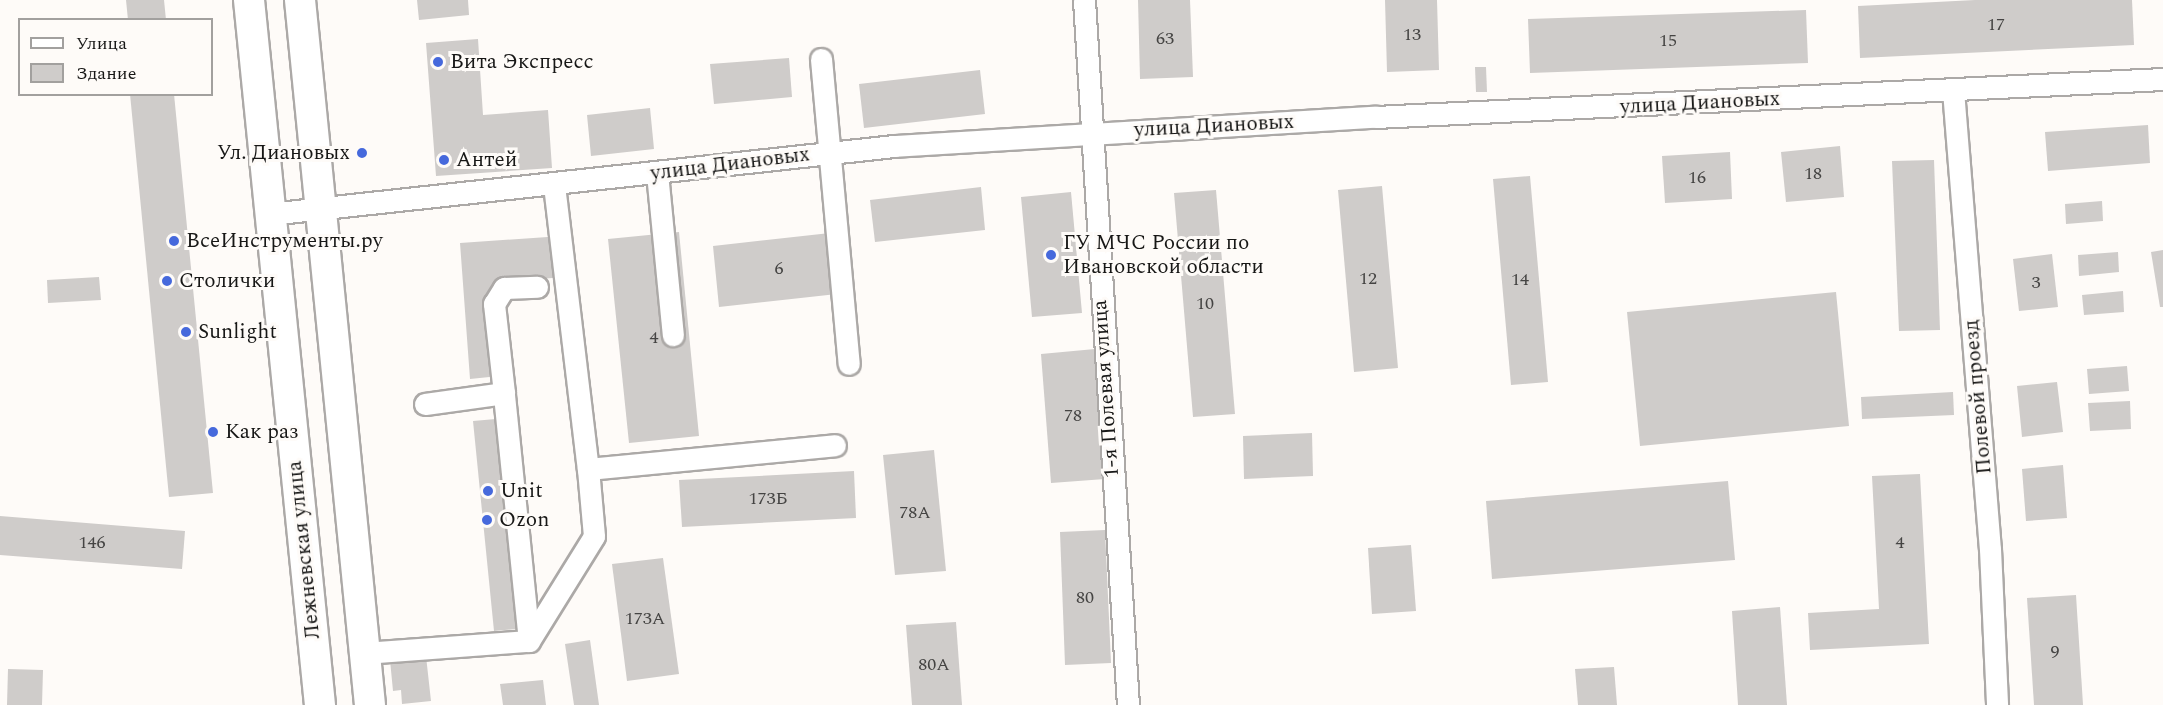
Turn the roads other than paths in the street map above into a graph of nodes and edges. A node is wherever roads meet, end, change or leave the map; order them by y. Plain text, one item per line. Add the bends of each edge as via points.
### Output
1 (249, 0) edge
2 (300, 0) edge
3 (1083, 0) edge
4 (821, 59) dead end
5 (2163, 79) edge
6 (1953, 90) junction
7 (1089, 134) junction
8 (830, 153) junction
9 (657, 173) junction
10 (554, 185) junction
11 (321, 210) junction
12 (269, 214) junction
13 (537, 287) dead end
14 (673, 335) dead end
15 (849, 364) dead end
16 (504, 393) junction
17 (425, 404) dead end
18 (835, 445) dead end
19 (588, 469) junction
20 (529, 641) junction
21 (364, 653) junction
22 (320, 705) edge
23 (369, 705) edge
24 (1128, 705) edge
25 (1996, 705) edge

1 - 12 highway, Лежневская улица
2 - 11 highway
3 - 7 street, 1-я Полевая улица
4 - 8 street
5 - 6 street, улица Диановых
6 - 7 street, улица Диановых
6 - 25 street, Полевой проезд via 1990,549
7 - 8 street, улица Диановых
7 - 24 street, 1-я Полевая улица
8 - 9 street, улица Диановых
8 - 15 street
9 - 10 street, улица Диановых
9 - 14 street
10 - 11 street, улица Диановых
10 - 19 street
11 - 12 street, улица Диановых
11 - 21 highway
12 - 22 highway, Лежневская улица
13 - 16 street via 504,288 494,304
16 - 17 street
16 - 20 street
18 - 19 street
19 - 20 street via 594,536
20 - 21 street
21 - 23 highway

